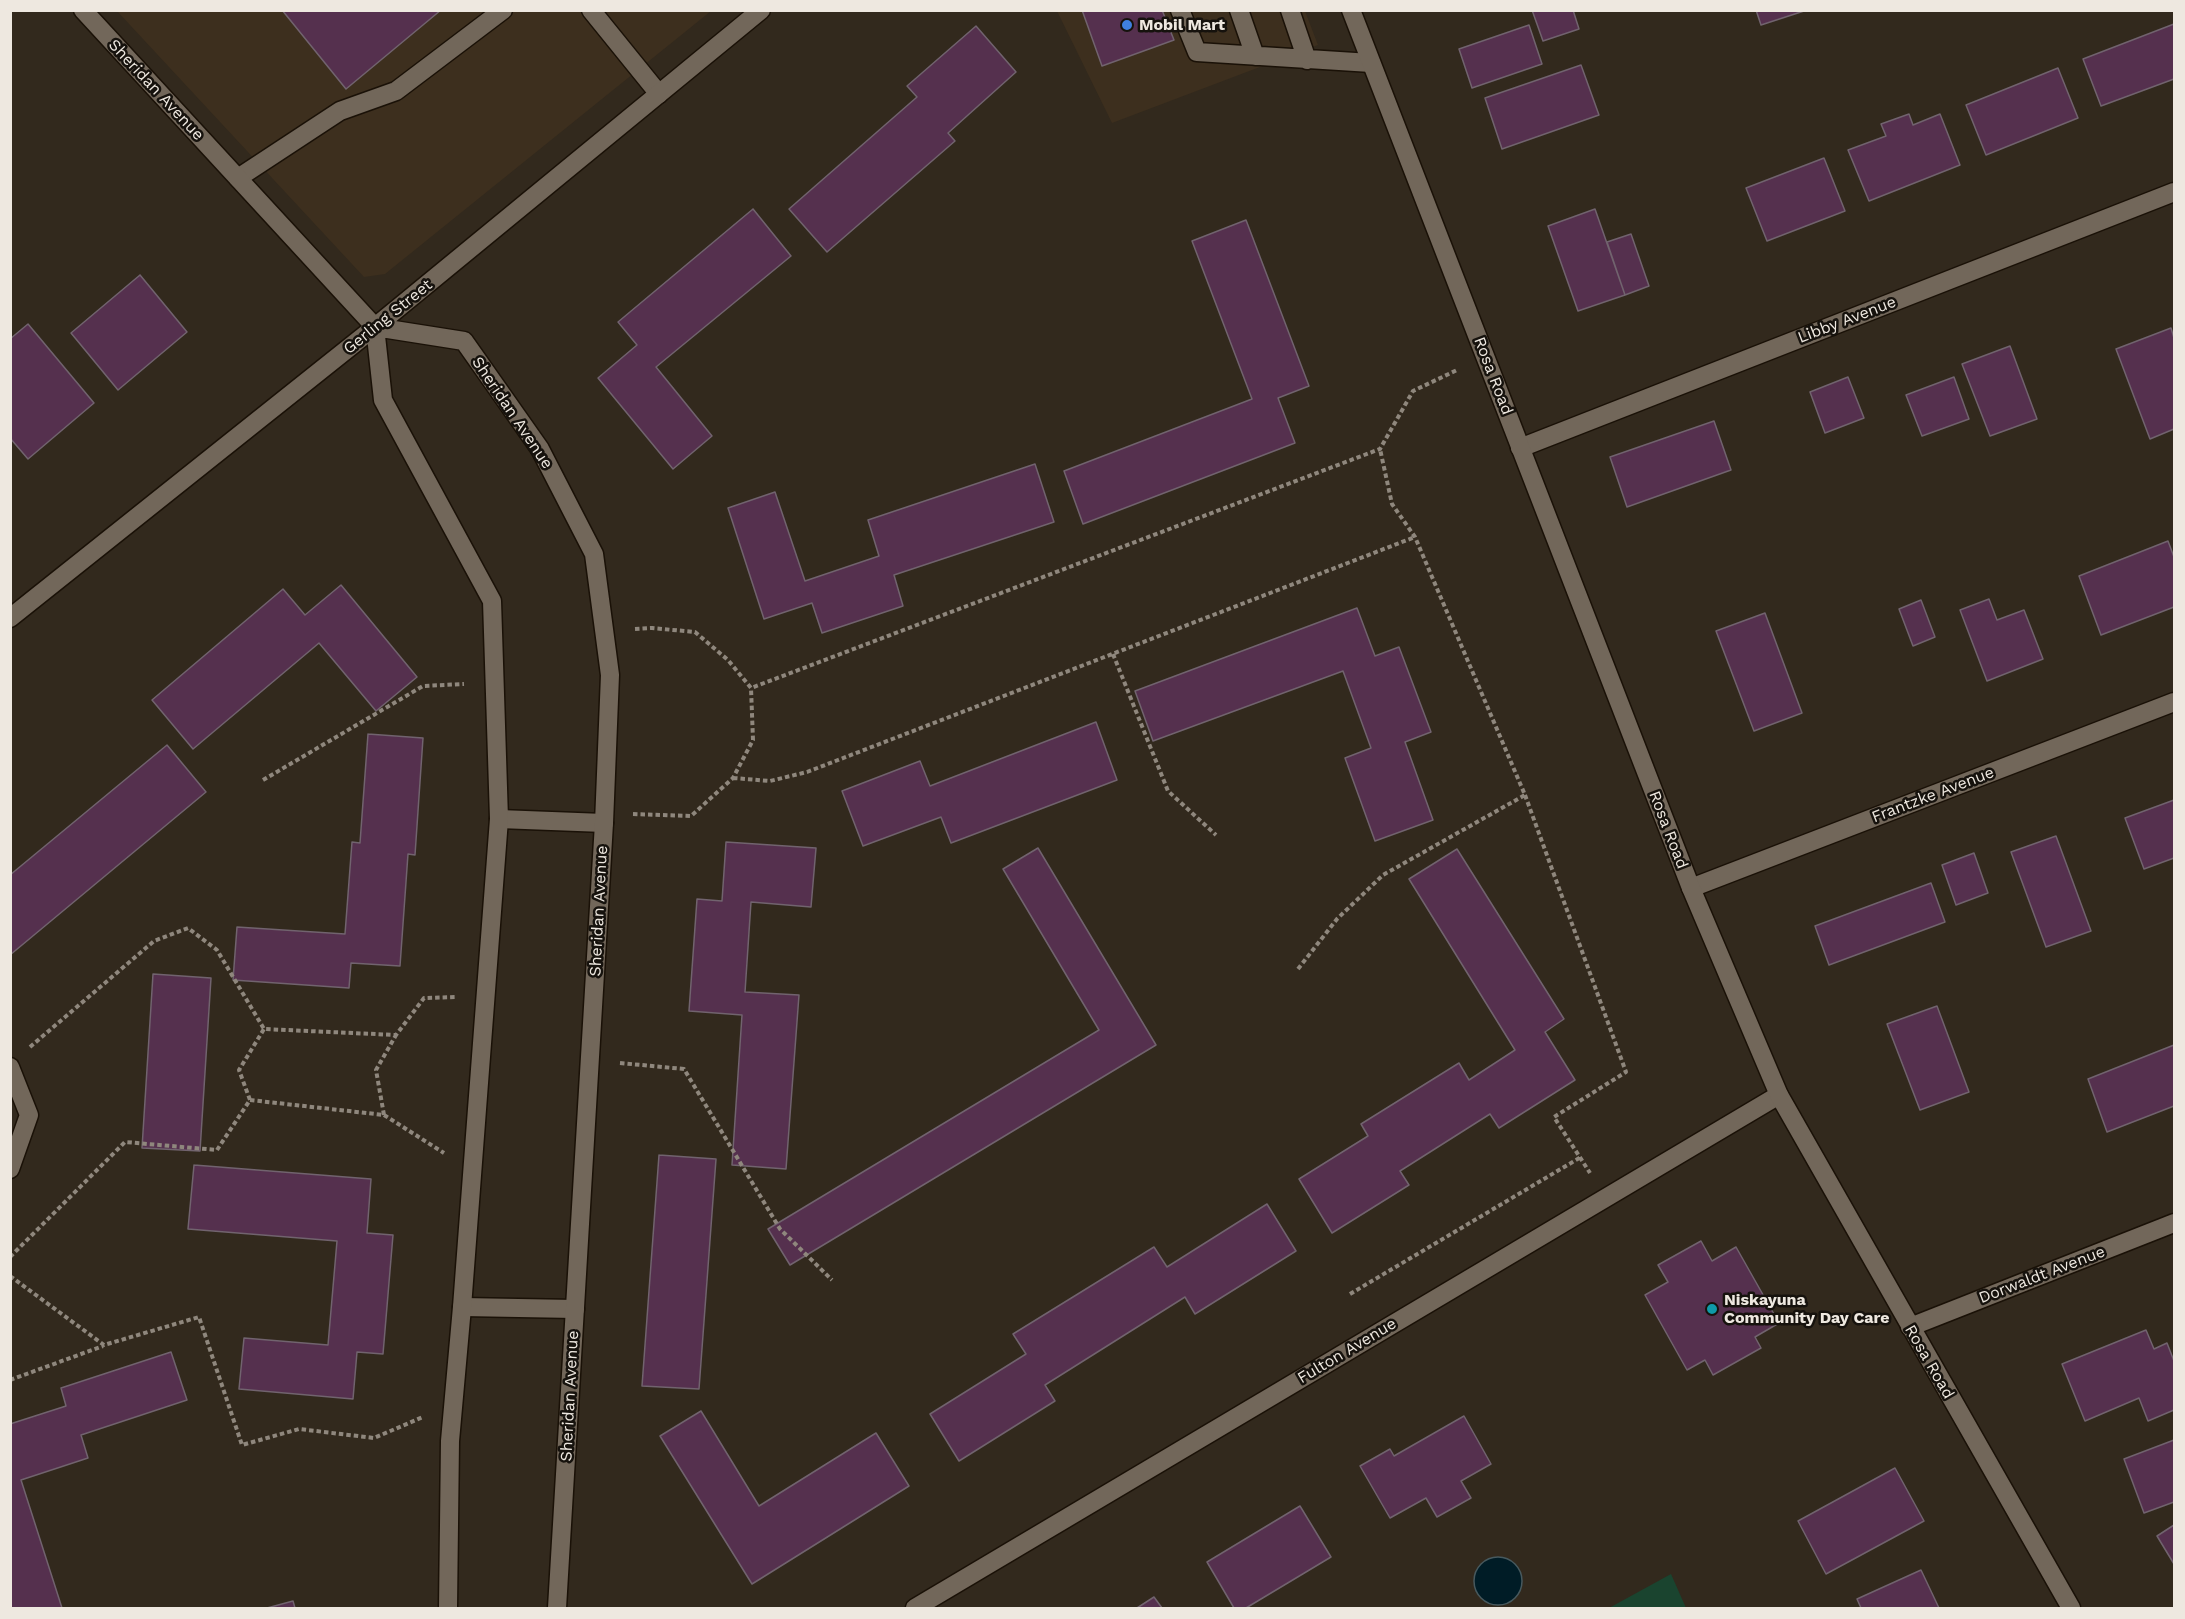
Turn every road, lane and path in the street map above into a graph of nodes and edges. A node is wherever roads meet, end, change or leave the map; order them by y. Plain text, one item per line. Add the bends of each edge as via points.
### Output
1 (82, 10) edge
2 (503, 10) edge
3 (591, 10) edge
4 (761, 10) edge
5 (1180, 10) edge
6 (1239, 10) edge
7 (1290, 10) edge
8 (1352, 10) edge
9 (1255, 56) junction
10 (1307, 60) junction
11 (1371, 63) junction
12 (659, 94) junction
13 (238, 178) junction
14 (2175, 192) edge
15 (375, 327) junction
16 (1485, 356) junction
17 (1380, 448) junction
18 (1520, 448) junction
19 (1415, 537) junction
20 (10, 618) edge
21 (604, 631) junction
22 (1113, 654) junction
23 (495, 683) junction
24 (751, 688) junction
25 (2175, 702) edge
26 (733, 778) junction
27 (263, 780) dead end
28 (1525, 795) junction
29 (604, 818) junction
30 (499, 819) junction
31 (1216, 835) dead end
32 (1691, 888) junction
33 (1298, 969) dead end
34 (485, 999) junction
35 (264, 1029) junction
36 (396, 1035) junction
37 (21, 1052) dead end
38 (590, 1060) junction
39 (10, 1067) edge
40 (1779, 1095) junction
41 (250, 1100) junction
42 (384, 1115) junction
43 (474, 1157) junction
44 (1581, 1157) junction
45 (10, 1169) edge
46 (1605, 1199) junction
47 (2175, 1223) edge
48 (10, 1257) edge
49 (10, 1276) edge
50 (832, 1280) dead end
51 (1350, 1294) dead end
52 (462, 1307) junction
53 (575, 1309) junction
54 (1910, 1327) junction
55 (104, 1346) junction
56 (10, 1380) edge
57 (453, 1416) junction
58 (448, 1608) edge
59 (557, 1608) edge
60 (915, 1608) edge
61 (2071, 1608) edge

1 - 13 street, Sheridan Avenue
2 - 13 street via 396,91 340,111
3 - 12 street
4 - 12 street, Gerling Street
5 - 9 street via 1197,52
6 - 9 street
7 - 10 street
8 - 11 street, Rosa Road
9 - 10 street
10 - 11 street
11 - 16 street, Rosa Road
12 - 15 street, Gerling Street
13 - 15 street, Sheridan Avenue
14 - 18 street, Libby Avenue
15 - 20 street, Gerling Street
15 - 21 street, Sheridan Avenue via 464,341 540,449 594,554
15 - 23 street via 383,400 492,601
16 - 17 path via 1413,391
16 - 18 street, Rosa Road
17 - 19 path via 1392,504
17 - 24 path
18 - 32 street, Rosa Road
19 - 22 path
19 - 28 path
21 - 24 path via 652,628 695,632 728,660
21 - 29 street, Sheridan Avenue via 610,675
22 - 26 path via 807,772 770,781
22 - 31 path via 1168,790
23 - 27 path via 423,686
23 - 30 street
24 - 26 path via 753,740
25 - 32 street, Frantzke Avenue
26 - 29 path via 691,816
28 - 33 path via 1383,875 1337,920
28 - 44 path via 1626,1072 1554,1117
29 - 30 street
29 - 38 street, Sheridan Avenue
30 - 34 street
32 - 40 street, Rosa Road
34 - 36 path via 424,998
34 - 43 street
35 - 36 path
35 - 37 path via 217,950 188,928 154,941
35 - 41 path via 239,1070
36 - 42 path via 375,1070
38 - 50 path via 684,1069 780,1229
38 - 53 street, Sheridan Avenue
39 - 45 street via 29,1115
40 - 46 street, Fulton Avenue
40 - 54 street, Rosa Road
41 - 42 path
41 - 48 path via 217,1150 125,1142
42 - 43 path via 442,1152
43 - 52 street
44 - 46 path
44 - 51 path
46 - 60 street, Fulton Avenue
47 - 54 street, Dorwaldt Avenue
49 - 55 path
52 - 53 street
52 - 57 street
53 - 59 street, Sheridan Avenue
54 - 61 street, Rosa Road
55 - 56 path
55 - 57 path via 200,1317 242,1445 299,1429 374,1438 423,1417
57 - 58 street

